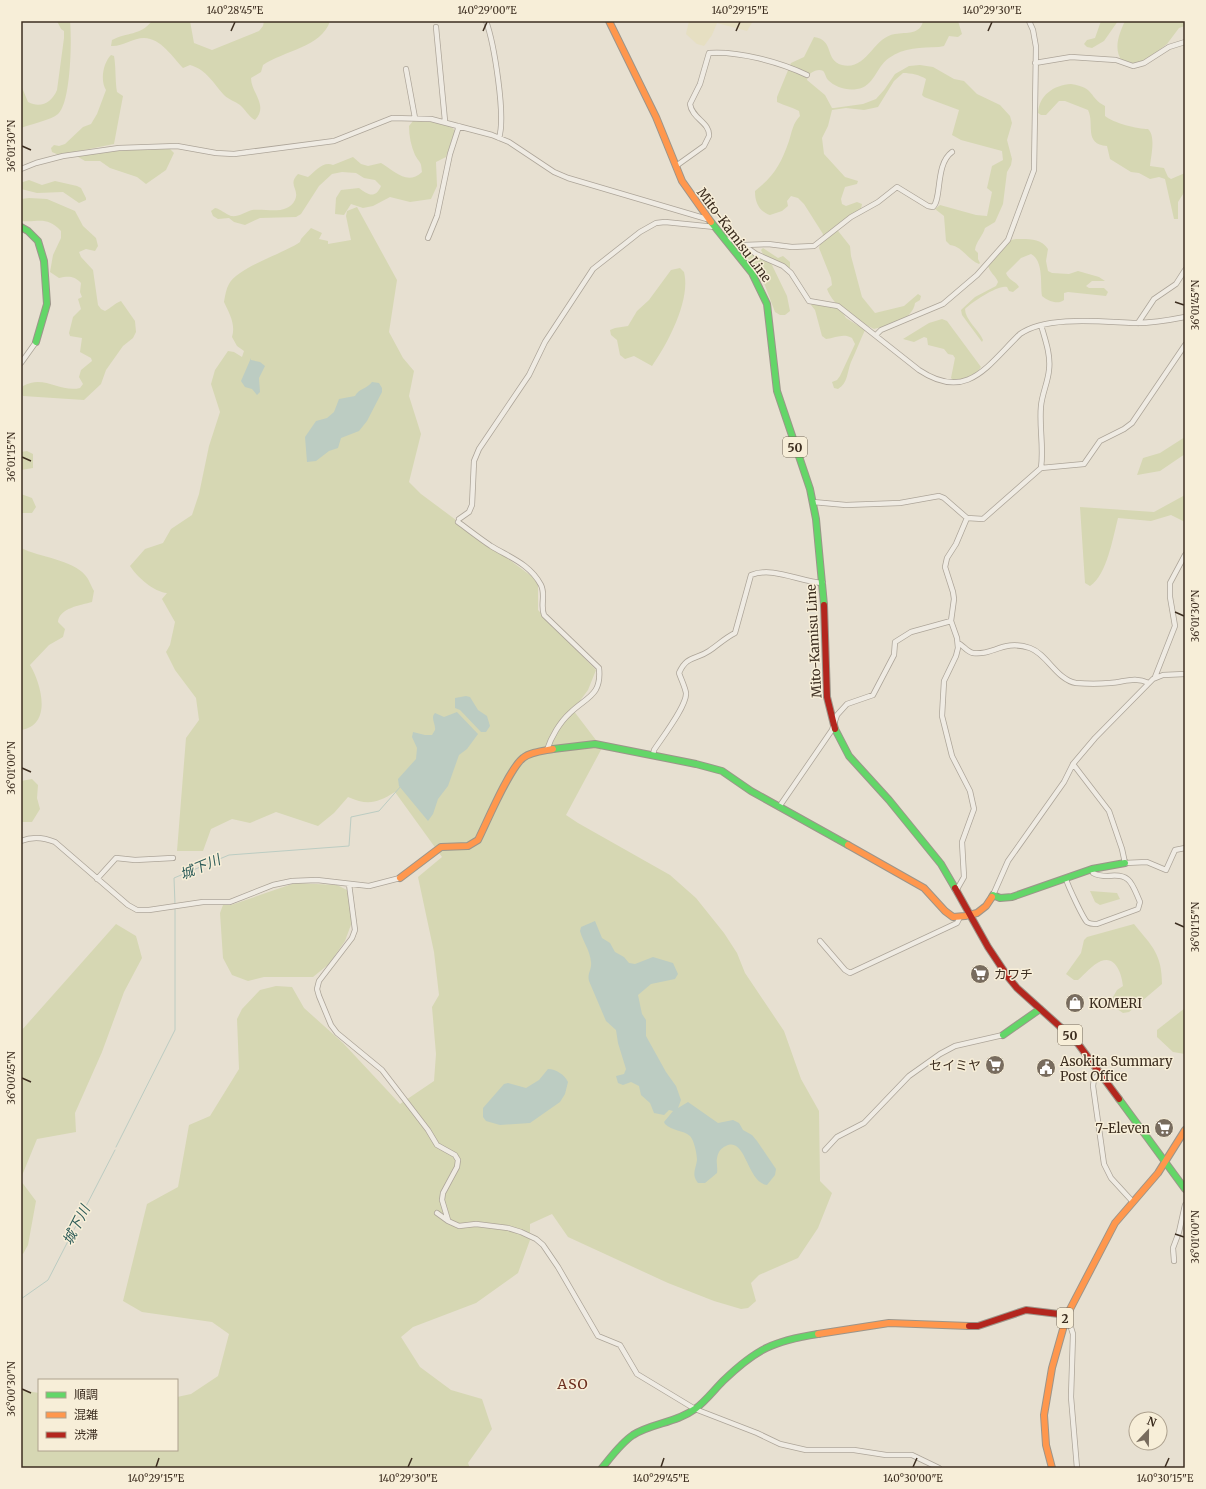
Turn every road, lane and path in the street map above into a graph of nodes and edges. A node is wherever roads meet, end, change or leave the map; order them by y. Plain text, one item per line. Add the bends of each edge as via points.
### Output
1 (486, 21) edge
2 (610, 21) edge
3 (1029, 21) edge
4 (436, 27) dead end
5 (1185, 42) edge
6 (1035, 63) junction
7 (406, 69) dead end
8 (807, 75) dead end
9 (416, 118) junction
10 (445, 121) junction
11 (459, 126) junction
12 (499, 138) junction
13 (952, 152) dead end
14 (676, 166) junction
15 (21, 169) edge
16 (709, 219) junction
17 (21, 227) edge
18 (716, 228) junction
19 (428, 238) dead end
20 (726, 240) junction
21 (744, 245) junction
22 (1185, 270) edge
23 (1185, 317) edge
24 (1138, 323) junction
25 (1041, 325) junction
26 (876, 335) junction
27 (36, 342) joint
28 (1185, 345) edge
29 (21, 363) edge
30 (1042, 468) junction
31 (813, 502) junction
32 (967, 518) junction
33 (1185, 556) edge
34 (823, 583) junction
35 (951, 621) junction
36 (958, 643) junction
37 (1185, 674) edge
38 (1155, 677) junction
39 (1149, 683) junction
40 (833, 725) junction
41 (547, 750) junction
42 (653, 755) junction
43 (1073, 764) junction
44 (779, 807) junction
45 (21, 841) edge
46 (1185, 848) edge
47 (173, 858) dead end
48 (1124, 863) junction
49 (1092, 869) junction
50 (400, 878) joint
51 (97, 879) junction
52 (1066, 879) junction
53 (349, 884) junction
54 (956, 891) junction
55 (993, 895) junction
56 (969, 915) junction
57 (960, 917) junction
58 (820, 941) dead end
59 (1040, 1009) junction
60 (1003, 1035) joint
61 (1100, 1073) junction
62 (1185, 1130) edge
63 (825, 1150) dead end
64 (1165, 1162) junction
65 (1185, 1189) edge
66 (1133, 1202) junction
67 (1185, 1205) edge
68 (437, 1213) dead end
69 (448, 1222) junction
70 (1174, 1261) dead end
71 (1067, 1315) junction
72 (695, 1410) junction
73 (602, 1468) edge
74 (940, 1468) edge
75 (1052, 1468) edge
76 (1077, 1468) edge

1 - 12 street via 493,46 501,118
2 - 14 main road, Mito-Kamisu Line / 50 via 652,108
3 - 6 street via 1036,47
4 - 10 street
5 - 6 street via 1175,44 1144,63 1133,66 1116,60 1071,57
6 - 26 street via 1034,170 1008,240 981,270 943,304 881,330
7 - 9 street
8 - 14 street via 787,67 739,55 709,53 700,84 690,104 693,114 708,129 709,136 704,146
9 - 10 street
9 - 15 street via 392,118 324,143 234,154 177,146 119,148 63,156
10 - 11 street
11 - 12 street
11 - 19 street via 450,154 437,216
12 - 16 street via 568,178
13 - 21 street via 946,157 933,208 897,187 878,202 851,217 814,246 792,248 768,244
14 - 16 main road, Mito-Kamisu Line / 50 via 687,189
16 - 18 main road, Mito-Kamisu Line / 50
17 - 27 main road via 37,238 42,255 47,303
18 - 20 main road, Mito-Kamisu Line / 50
18 - 41 street via 656,223 640,232 593,269 545,342 529,375 479,449 474,461 472,505 470,512 458,521 526,567 540,584 544,615 599,668 600,675 593,696 565,719
20 - 21 street via 735,239
20 - 31 main road, Mito-Kamisu Line / 50 via 764,292 769,314 777,391
21 - 26 street via 792,273 809,301 838,306
22 - 24 street via 1176,284 1154,299
23 - 24 street
24 - 25 street via 1078,322
25 - 26 street via 1028,328 979,374 968,381 956,384 930,378 879,340
25 - 30 street via 1050,366 1041,406 1044,452
27 - 29 street
28 - 30 street via 1132,423 1124,430 1100,441 1086,463
30 - 32 street via 983,519
31 - 32 street via 846,505 900,503 939,496
31 - 34 main road, Mito-Kamisu Line / 50
32 - 35 street via 946,563 945,571 954,599
33 - 38 street via 1170,583 1175,626
34 - 40 main road, Mito-Kamisu Line / 50 via 827,696
34 - 42 street via 774,574 751,575 734,633 704,654 689,659 682,665 679,672 685,698
35 - 36 street
35 - 40 street via 911,632 895,642 894,655 873,695 847,704 837,715
36 - 39 street via 974,653 1008,645 1030,648 1067,679 1076,682 1108,684 1131,678
36 - 54 street via 956,656 944,681 942,716 952,756 970,790 974,809 962,842 964,877
37 - 38 street via 1163,674
38 - 39 street
39 - 43 street
40 - 44 street
40 - 54 main road, Mito-Kamisu Line / 50 via 849,756 932,852
41 - 42 main road via 595,744
41 - 50 main road via 528,755 519,761 481,835 474,843 462,846 445,845
42 - 44 main road via 717,769
43 - 48 street via 1109,811
43 - 55 street via 1064,782 1008,861
44 - 57 main road via 924,888 948,914
45 - 51 street via 34,837 55,842
46 - 48 street via 1175,850 1166,870 1147,862
47 - 51 street via 116,858
48 - 49 main road
49 - 52 main road
49 - 52 street via 1093,873 1098,875 1120,874 1129,879 1140,902 1138,909 1097,924 1090,924 1085,920
50 - 53 street via 377,886
51 - 53 street via 133,908 149,910 203,902 230,902 292,881 317,880
52 - 55 main road via 1012,897 1000,898
53 - 69 street via 355,930 352,938 319,980 318,996 337,1034 382,1070 437,1145 455,1155 458,1160 443,1193 442,1200
54 - 56 main road, Mito-Kamisu Line / 50
55 - 56 main road via 984,909
56 - 57 main road
56 - 59 main road, Mito-Kamisu Line / 50 via 1005,974
57 - 58 street via 957,923 850,973 840,966
59 - 60 main road
59 - 61 main road, Mito-Kamisu Line / 50 via 1073,1038
60 - 63 street via 955,1046 940,1054 909,1076 864,1123 837,1137
61 - 64 main road, Mito-Kamisu Line / 50
61 - 66 street via 1094,1079 1093,1086 1104,1164 1111,1178
62 - 64 main road, 2
64 - 65 main road, Mito-Kamisu Line / 50
64 - 66 main road, 2
66 - 71 main road, 2 via 1115,1223
67 - 70 street via 1179,1232 1172,1248
68 - 69 street
69 - 72 street via 459,1226 476,1224 508,1228 536,1239 558,1267 598,1336 620,1345 637,1374
71 - 72 main road via 1026,1310 978,1326 889,1323 790,1338 758,1351 743,1362
71 - 75 main road, 2 via 1056,1350 1044,1415 1046,1445
71 - 76 street via 1073,1334 1071,1397
72 - 73 main road via 633,1435
72 - 74 street via 780,1444 806,1450 854,1450 886,1455 912,1455

